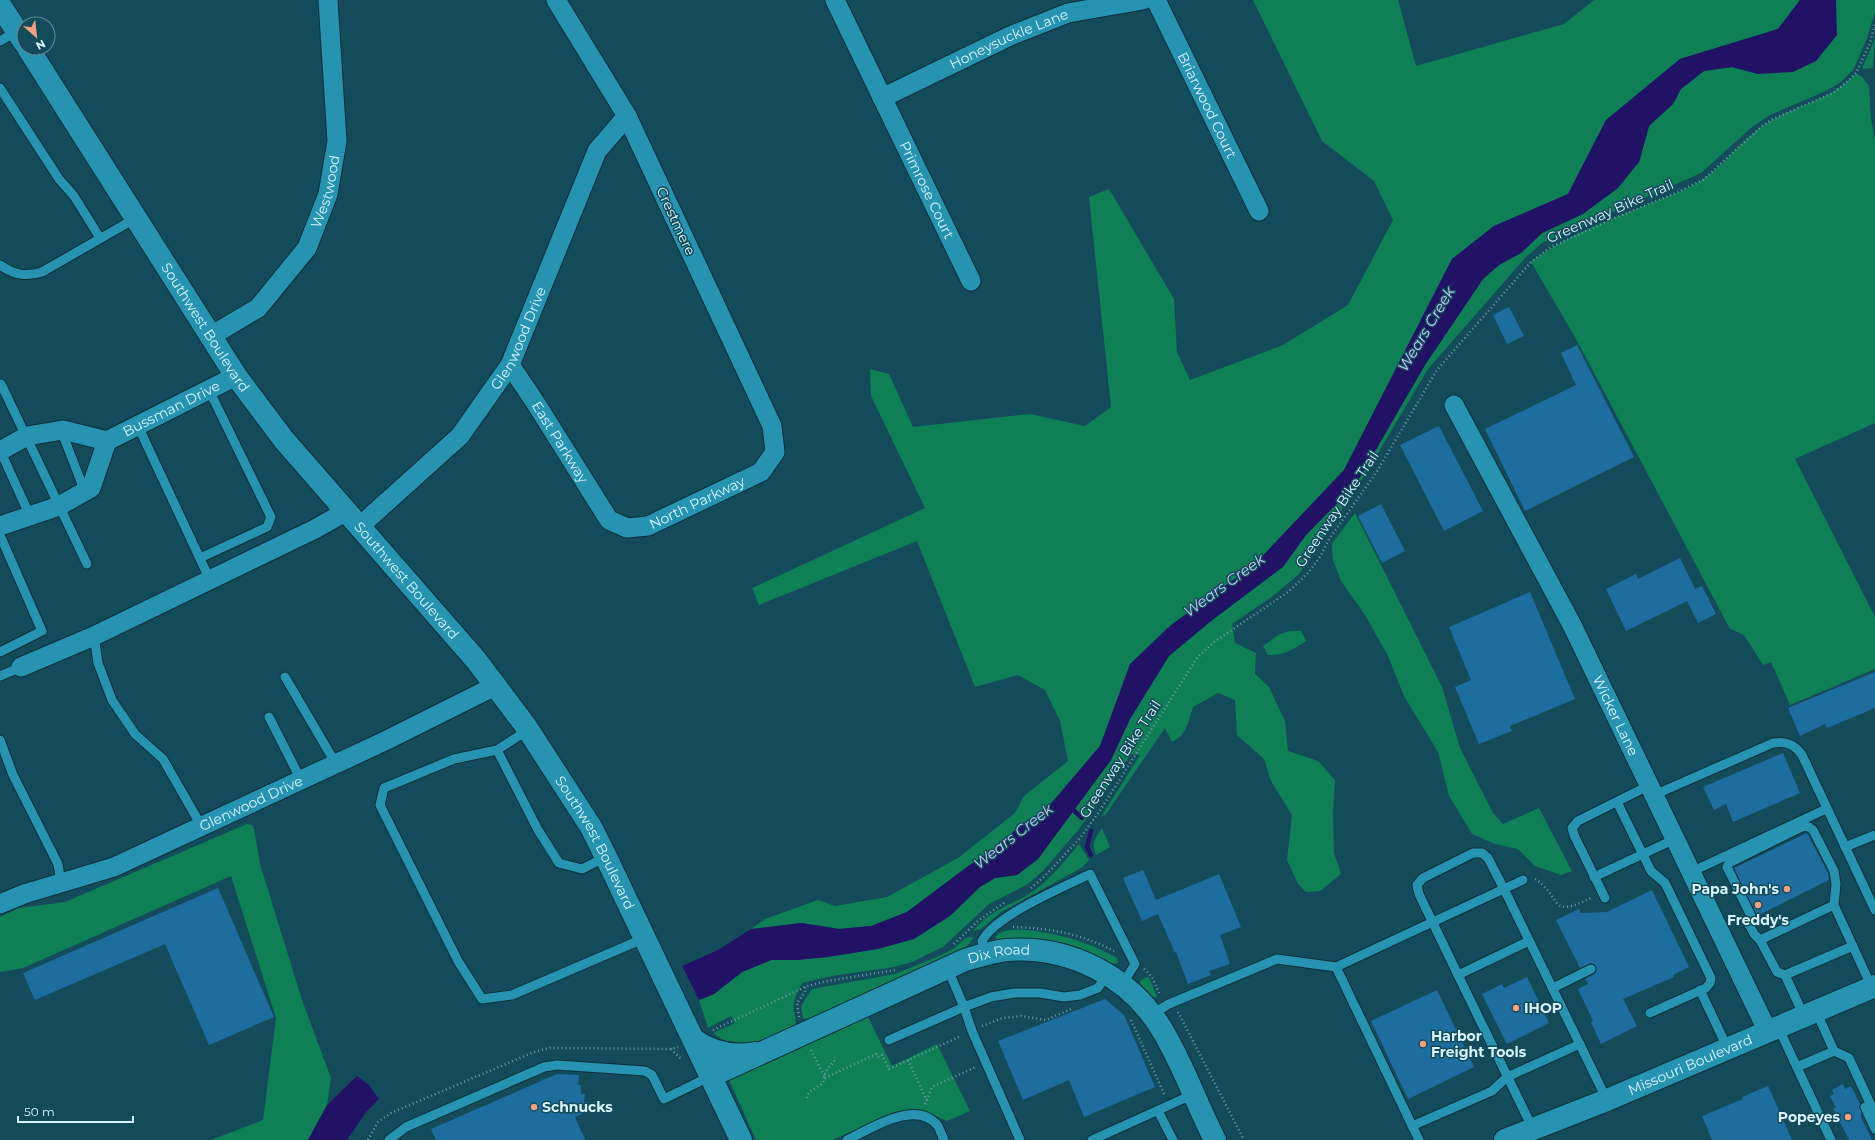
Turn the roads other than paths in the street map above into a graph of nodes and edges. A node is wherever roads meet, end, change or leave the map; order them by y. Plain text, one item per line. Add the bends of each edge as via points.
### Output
1 (328, 0) edge
2 (556, 0) edge
3 (835, 0) edge
4 (1142, 0) edge
5 (1156, 0) edge
6 (0, 5) edge
7 (16, 38) edge
8 (28, 56) edge
9 (0, 88) edge
10 (882, 98) junction
11 (627, 116) junction
12 (1259, 211) dead end
13 (136, 218) junction
14 (100, 238) junction
15 (0, 265) edge
16 (971, 281) dead end
17 (211, 336) junction
18 (510, 365) junction
19 (236, 376) junction
20 (1, 384) dead end
21 (209, 390) junction
22 (1454, 405) dead end
23 (138, 426) junction
24 (60, 430) junction
25 (27, 436) junction
26 (107, 441) junction
27 (0, 451) edge
28 (776, 452) joint
29 (85, 492) junction
30 (58, 506) junction
31 (30, 516) junction
32 (354, 518) junction
33 (609, 520) joint
34 (0, 526) edge
35 (0, 535) edge
36 (200, 558) junction
37 (87, 564) dead end
38 (210, 580) junction
39 (94, 636) junction
40 (0, 652) edge
41 (21, 667) joint
42 (0, 676) edge
43 (285, 677) dead end
44 (495, 686) junction
45 (269, 716) dead end
46 (528, 730) junction
47 (0, 740) edge
48 (497, 750) junction
49 (336, 764) junction
50 (301, 780) junction
51 (1652, 790) junction
52 (1617, 802) junction
53 (1826, 809) junction
54 (202, 827) junction
55 (1875, 835) edge
56 (1675, 839) junction
57 (1845, 847) junction
58 (1643, 854) junction
59 (606, 857) junction
60 (1717, 860) junction
61 (1691, 872) junction
62 (1594, 877) junction
63 (1523, 880) road end
64 (61, 883) junction
65 (1504, 888) junction
66 (1603, 896) road end
67 (0, 904) edge
68 (1834, 905) junction
69 (1875, 910) edge
70 (1433, 923) junction
71 (1749, 925) junction
72 (645, 938) junction
73 (1760, 940) junction
74 (1529, 941) junction
75 (1853, 946) junction
76 (985, 954) junction
77 (947, 967) junction
78 (1336, 967) junction
79 (1592, 969) dead end
80 (1458, 975) junction
81 (1785, 975) junction
82 (1115, 980) junction
83 (1873, 987) edge
84 (1553, 988) junction
85 (1700, 990) junction
86 (964, 1007) junction
87 (1650, 1013) dead end
88 (1152, 1014) junction
89 (1810, 1014) junction
90 (1773, 1030) junction
91 (701, 1036) junction
92 (889, 1040) dead end
93 (1580, 1044) junction
94 (1728, 1049) junction
95 (770, 1050) junction
96 (1834, 1051) junction
97 (1797, 1067) junction
98 (1853, 1068) junction
99 (711, 1076) junction
100 (1507, 1077) junction
101 (1184, 1098) junction
102 (1607, 1100) junction
103 (1814, 1102) junction
104 (1158, 1110) junction
105 (1875, 1114) edge
106 (1412, 1126) junction
107 (1533, 1129) junction
108 (1875, 1129) edge
109 (389, 1140) edge
110 (741, 1140) edge
111 (847, 1140) edge
112 (944, 1140) edge
113 (1020, 1140) edge
114 (1092, 1140) edge
115 (1173, 1140) edge
116 (1215, 1140) edge
117 (1419, 1140) edge
118 (1505, 1140) edge
119 (1831, 1140) edge
120 (1838, 1140) edge

1 - 17 street, Westwood via 337,141 328,194 307,248 258,308
2 - 11 street, Crestmere
3 - 10 street, Primrose Court
4 - 10 street, Honeysuckle Lane via 1068,13 1010,36
5 - 12 street, Briarwood Court
6 - 7 main road, Southwest Boulevard
8 - 13 main road, Southwest Boulevard
9 - 14 lane
10 - 16 street, Primrose Court
11 - 18 street, Glenwood Drive via 597,151
11 - 28 street, Crestmere via 772,426
13 - 14 lane
13 - 17 main road, Southwest Boulevard
14 - 15 lane via 33,275 16,274
17 - 19 main road, Southwest Boulevard
18 - 32 street, Glenwood Drive via 460,436
18 - 33 street, East Parkway
19 - 21 street, Bussman Drive
19 - 32 main road, Southwest Boulevard via 284,440
20 - 25 lane
21 - 23 street, Bussman Drive
21 - 36 lane via 271,516 267,527
22 - 51 street, Wicker Lane via 1572,625
23 - 26 street, Bussman Drive
23 - 36 lane
24 - 25 street, Bussman Drive
24 - 26 street, Bussman Drive
24 - 29 lane
25 - 27 street, Bussman Drive
25 - 30 lane
26 - 29 street, Bussman Drive via 91,488
27 - 31 lane
28 - 33 street, North Parkway via 761,472 648,526 627,528
29 - 30 street
30 - 31 street
30 - 37 lane
31 - 34 street
32 - 38 street, Glenwood Drive via 316,529
32 - 44 main road, Southwest Boulevard via 476,660
35 - 40 lane via 42,630
36 - 38 lane
38 - 39 street, Glenwood Drive
39 - 41 street, Glenwood Drive
39 - 54 lane via 98,663 112,700 135,734 162,758
41 - 42 lane
43 - 49 lane
44 - 46 main road, Southwest Boulevard
44 - 49 street, Glenwood Drive
45 - 50 lane
46 - 48 lane
46 - 59 main road, Southwest Boulevard via 591,827
47 - 64 lane via 13,776 58,864
48 - 59 lane via 538,830 559,863 582,869
48 - 72 lane via 454,759 384,788 380,805 458,961 482,999 512,995
49 - 50 street, Glenwood Drive
50 - 54 street, Glenwood Drive
51 - 52 lane
51 - 53 lane via 1773,743 1782,742 1796,746 1802,755
51 - 56 street, Wicker Lane
52 - 58 lane
52 - 62 lane via 1578,821 1572,828
53 - 57 lane
53 - 60 lane
54 - 64 street, Glenwood Drive via 114,867
55 - 57 lane
56 - 58 lane
56 - 61 street, Wicker Lane
57 - 69 lane
58 - 62 lane
58 - 85 lane via 1651,871 1665,883 1709,972 1710,984
59 - 72 main road, Southwest Boulevard
60 - 61 lane
60 - 71 lane
61 - 90 street, Wicker Lane
62 - 66 lane
63 - 65 lane
64 - 67 street, Glenwood Drive
65 - 70 lane
65 - 70 lane via 1488,858 1482,853 1473,853 1419,881 1419,894
65 - 74 lane
68 - 71 lane via 1834,871 1813,830 1804,826 1727,866 1751,916
68 - 73 lane
68 - 75 lane
70 - 78 lane
70 - 80 lane
71 - 73 lane
72 - 91 main road, Southwest Boulevard
73 - 81 lane via 1777,972
74 - 80 lane
74 - 84 lane
75 - 81 lane
75 - 83 lane
76 - 77 main road, Dix Road
76 - 82 main road, Dix Road via 1024,950 1060,954 1076,959
76 - 82 lane via 982,941 993,927 1007,917 1090,874 1135,964
77 - 86 lane
77 - 95 main road, Dix Road
78 - 88 lane via 1277,959 1169,1004
78 - 106 lane
79 - 84 lane
80 - 100 lane
81 - 89 lane
82 - 86 lane via 1080,995 1064,997 1040,993 1014,993 991,997
82 - 88 main road, Dix Road
83 - 89 main road, Missouri Boulevard
84 - 93 lane
85 - 87 lane
85 - 94 lane
86 - 92 lane
86 - 113 lane
88 - 101 main road, Dix Road via 1164,1034
89 - 90 main road, Missouri Boulevard
89 - 96 lane
90 - 94 main road, Missouri Boulevard
90 - 97 lane
91 - 95 main road via 711,1051 743,1055
91 - 99 main road, Southwest Boulevard
93 - 100 lane
93 - 102 lane
94 - 102 main road, Missouri Boulevard
95 - 99 main road, Dix Road
96 - 97 lane
96 - 98 lane via 1849,1058
97 - 103 lane
98 - 105 lane
98 - 108 lane via 1852,1078
99 - 109 lane via 664,1099 652,1076 645,1071 557,1065 544,1067 406,1126
99 - 110 main road, Southwest Boulevard
100 - 106 lane via 1492,1091
100 - 107 lane
101 - 104 lane
101 - 116 main road, Dix Road
102 - 107 main road, Missouri Boulevard
103 - 119 lane
103 - 120 lane via 1823,1107
104 - 114 lane
104 - 115 lane
106 - 117 lane
107 - 118 main road, Missouri Boulevard
111 - 112 lane via 900,1115 922,1115 938,1126

